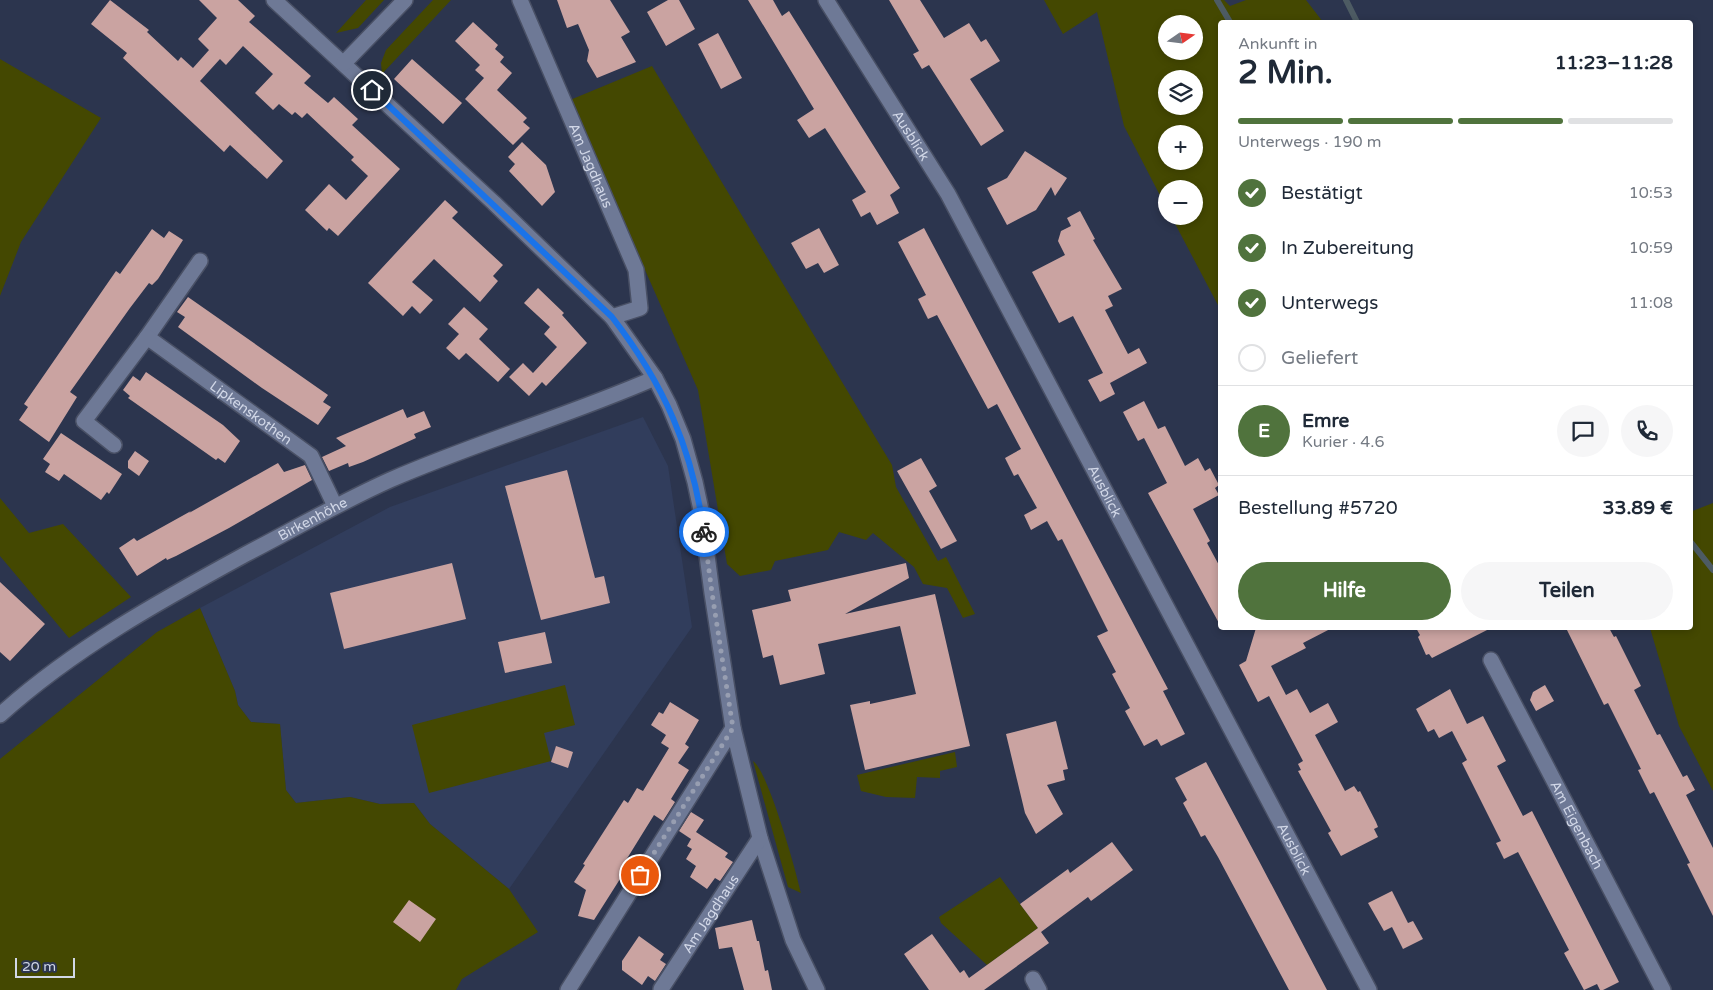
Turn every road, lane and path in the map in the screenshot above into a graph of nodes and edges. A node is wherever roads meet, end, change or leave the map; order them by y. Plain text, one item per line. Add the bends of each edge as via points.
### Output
1 (274, 0) edge
2 (405, 0) edge
3 (520, 0) edge
4 (826, 0) edge
5 (344, 63) junction
6 (200, 261) dead end
7 (612, 317) junction
8 (147, 337) junction
9 (654, 378) junction
10 (114, 444) dead end
11 (335, 506) junction
12 (1492, 660) dead end
13 (0, 715) edge
14 (733, 728) junction
15 (760, 838) junction
16 (661, 989) dead end
17 (568, 990) edge
18 (817, 990) edge
19 (1369, 990) edge
20 (1663, 990) edge

1 - 5 street
2 - 5 street
3 - 7 street, Am Jagdhaus via 636,270 640,308
4 - 19 street, Ausblick via 948,194
5 - 7 street
6 - 8 street
7 - 9 street
8 - 10 street via 84,421
8 - 11 street, Lipkenskothen via 311,456
9 - 11 street, Birkenhöhe via 584,408 446,457
9 - 14 street via 683,439 699,500
11 - 13 street, Birkenhöhe via 168,596 83,651
12 - 20 street, Am Eigenbach
14 - 15 street
14 - 17 street
15 - 16 street, Am Jagdhaus
15 - 18 street via 793,940

